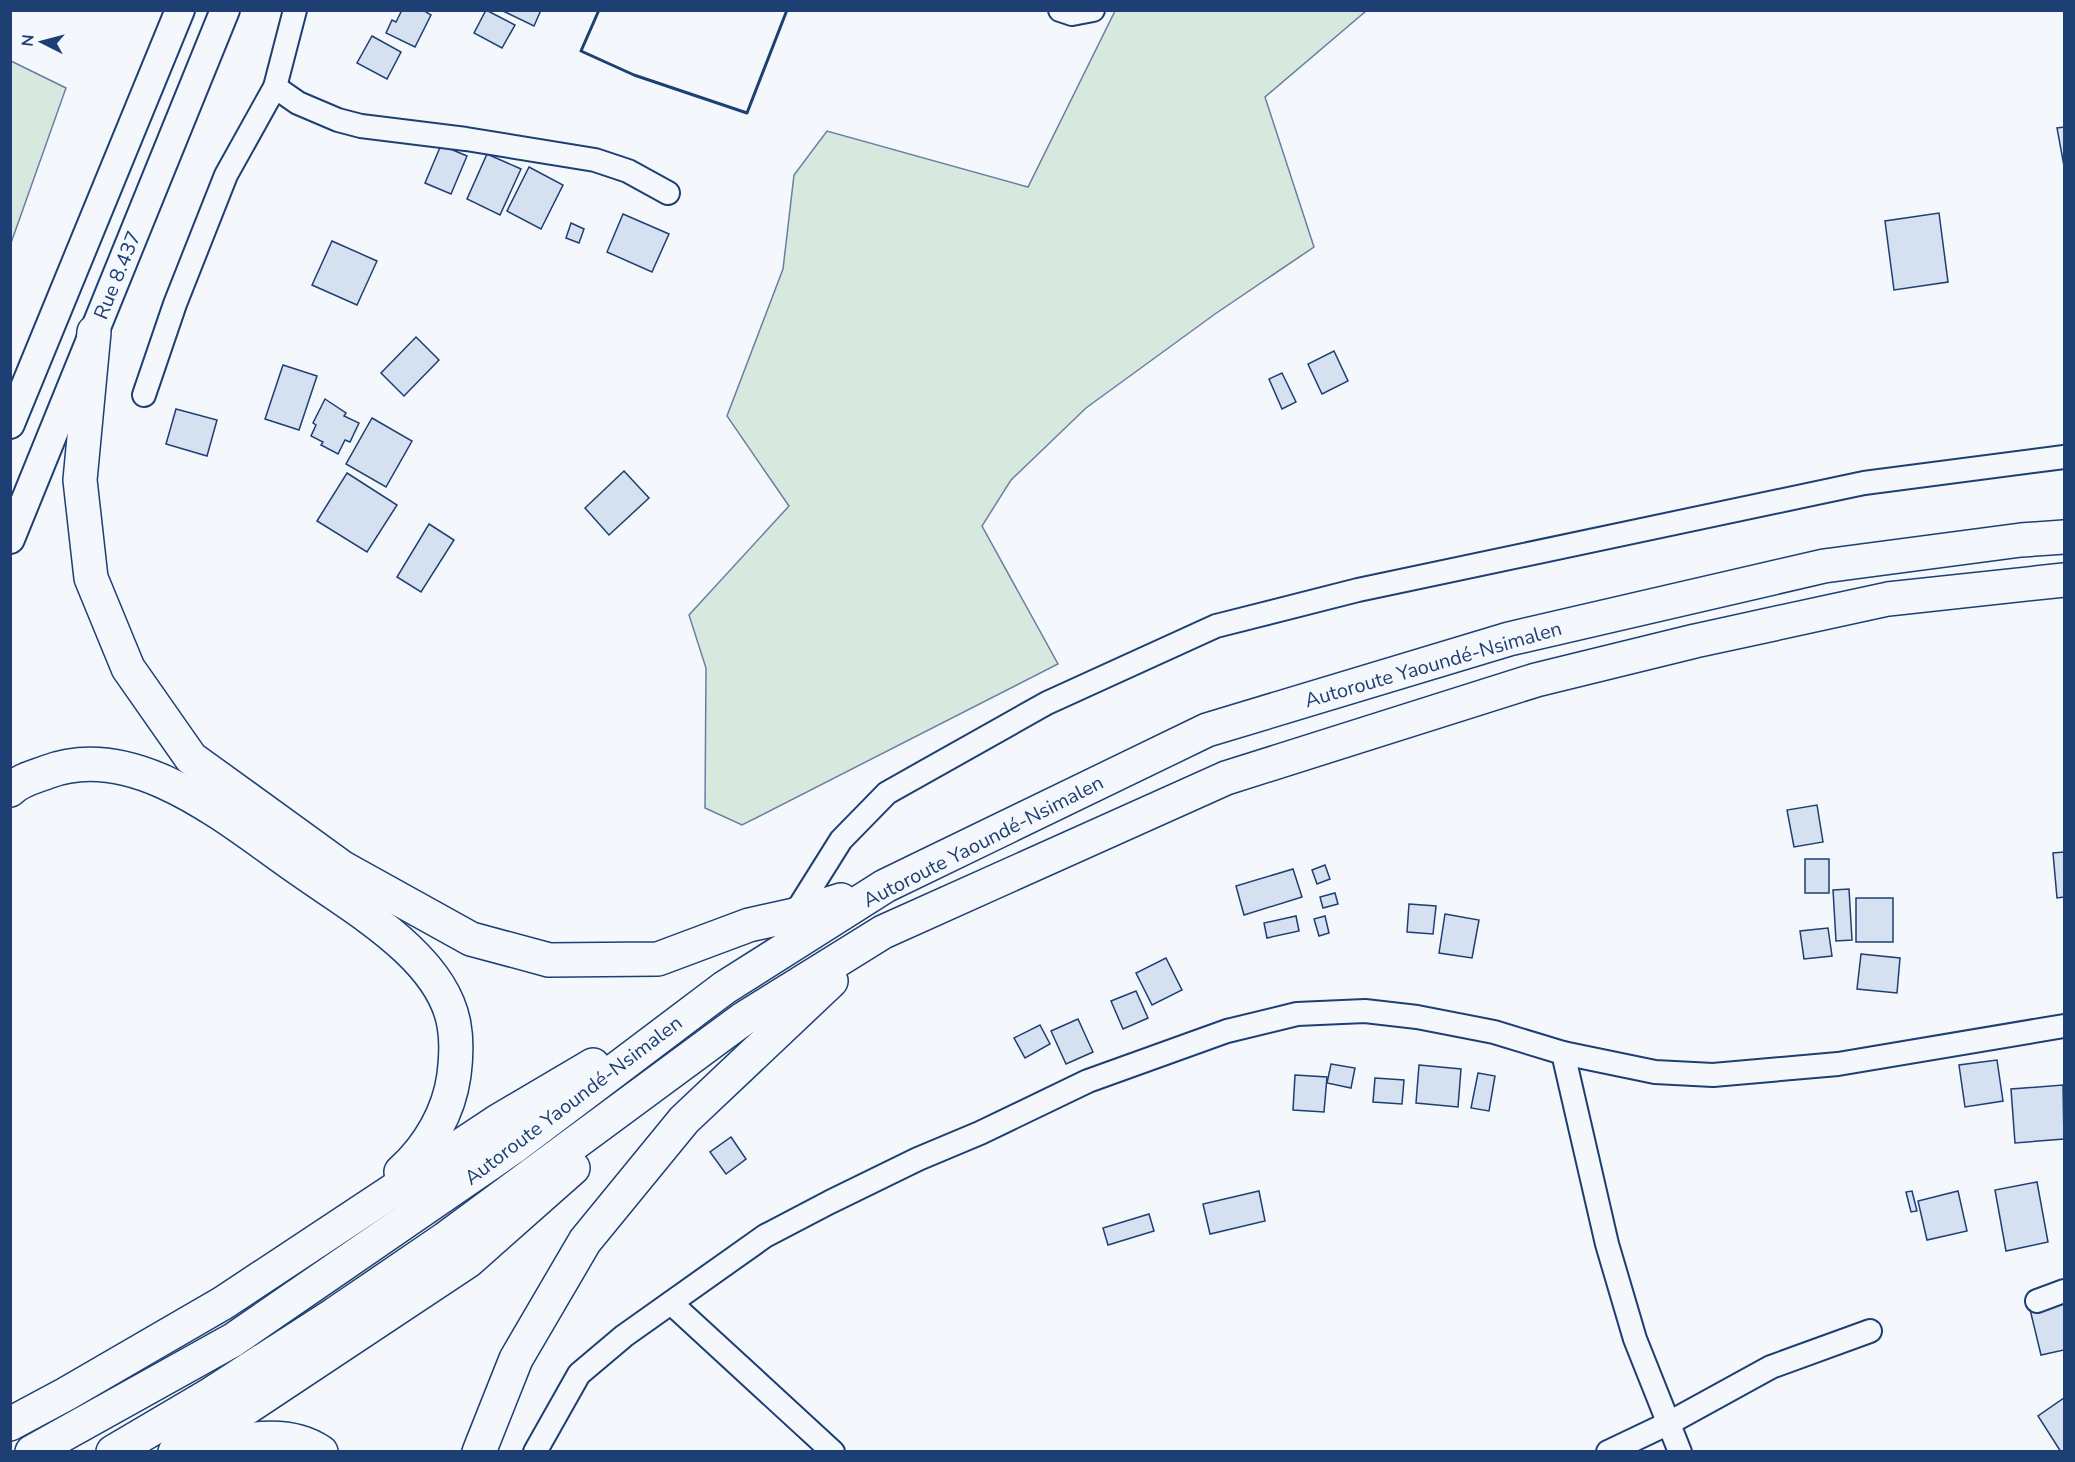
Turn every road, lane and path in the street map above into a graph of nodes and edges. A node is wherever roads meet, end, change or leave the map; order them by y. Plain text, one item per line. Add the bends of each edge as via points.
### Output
1 (180, 10) edge
2 (225, 10) edge
3 (295, 10) edge
4 (1060, 10) edge
5 (1093, 10) edge
6 (275, 87) junction
7 (668, 193) dead end
8 (94, 332) junction
9 (144, 395) dead end
10 (10, 423) edge
11 (2064, 457) edge
12 (2064, 537) edge
13 (10, 539) edge
14 (2064, 580) edge
15 (10, 790) edge
16 (885, 886) junction
17 (795, 915) junction
18 (883, 932) junction
19 (724, 988) junction
20 (743, 1019) junction
21 (2064, 1026) edge
22 (1563, 1053) junction
23 (352, 1217) junction
24 (2064, 1291) edge
25 (2037, 1301) dead end
26 (671, 1303) junction
27 (1870, 1330) dead end
28 (1669, 1423) junction
29 (10, 1424) edge
30 (32, 1452) edge
31 (113, 1452) edge
32 (175, 1452) edge
33 (201, 1452) edge
34 (321, 1452) edge
35 (479, 1452) edge
36 (535, 1452) edge
37 (833, 1452) edge
38 (1608, 1452) edge
39 (1680, 1452) edge

1 - 10 main road
2 - 8 main road, Rue 8.437
3 - 6 street
4 - 5 street via 1072,14
6 - 7 street via 298,103 338,120 595,160 627,171
6 - 9 street via 226,175
8 - 13 main road, Rue 8.437
8 - 17 highway via 80,480 91,578 128,668 191,758 343,868 471,939 549,960 658,959 749,925
11 - 17 street via 1863,483 1358,590 1216,626 1047,703 887,793 841,840
12 - 16 highway, Autoroute Yaoundé-Nsimalen via 1824,566 1509,639 1207,730
14 - 18 highway, Autoroute Yaoundé-Nsimalen via 1888,599 1536,680 1226,778
15 - 23 highway via 65,765 111,766 151,776 198,799 389,932 420,961 442,991 454,1024 456,1062 451,1096 416,1159
16 - 17 highway
16 - 19 highway, Autoroute Yaoundé-Nsimalen
18 - 20 highway, Autoroute Yaoundé-Nsimalen
18 - 35 highway via 684,1120 585,1241 516,1359
19 - 23 highway via 498,1120
19 - 30 highway, Autoroute Yaoundé-Nsimalen via 512,1148 233,1340
20 - 31 highway, Autoroute Yaoundé-Nsimalen via 408,1264 208,1396
20 - 32 highway via 468,1261
21 - 22 street via 1839,1064 1713,1075 1655,1072
22 - 26 street via 1494,1032 1365,1011 1297,1014 1227,1031 1088,1081 849,1192 765,1236
22 - 28 street via 1607,1244 1635,1339
23 - 29 highway via 223,1303
24 - 25 street
26 - 36 street via 579,1374
26 - 37 street
27 - 28 street via 1771,1367
28 - 38 street
28 - 39 street
33 - 34 highway via 252,1439 284,1438

